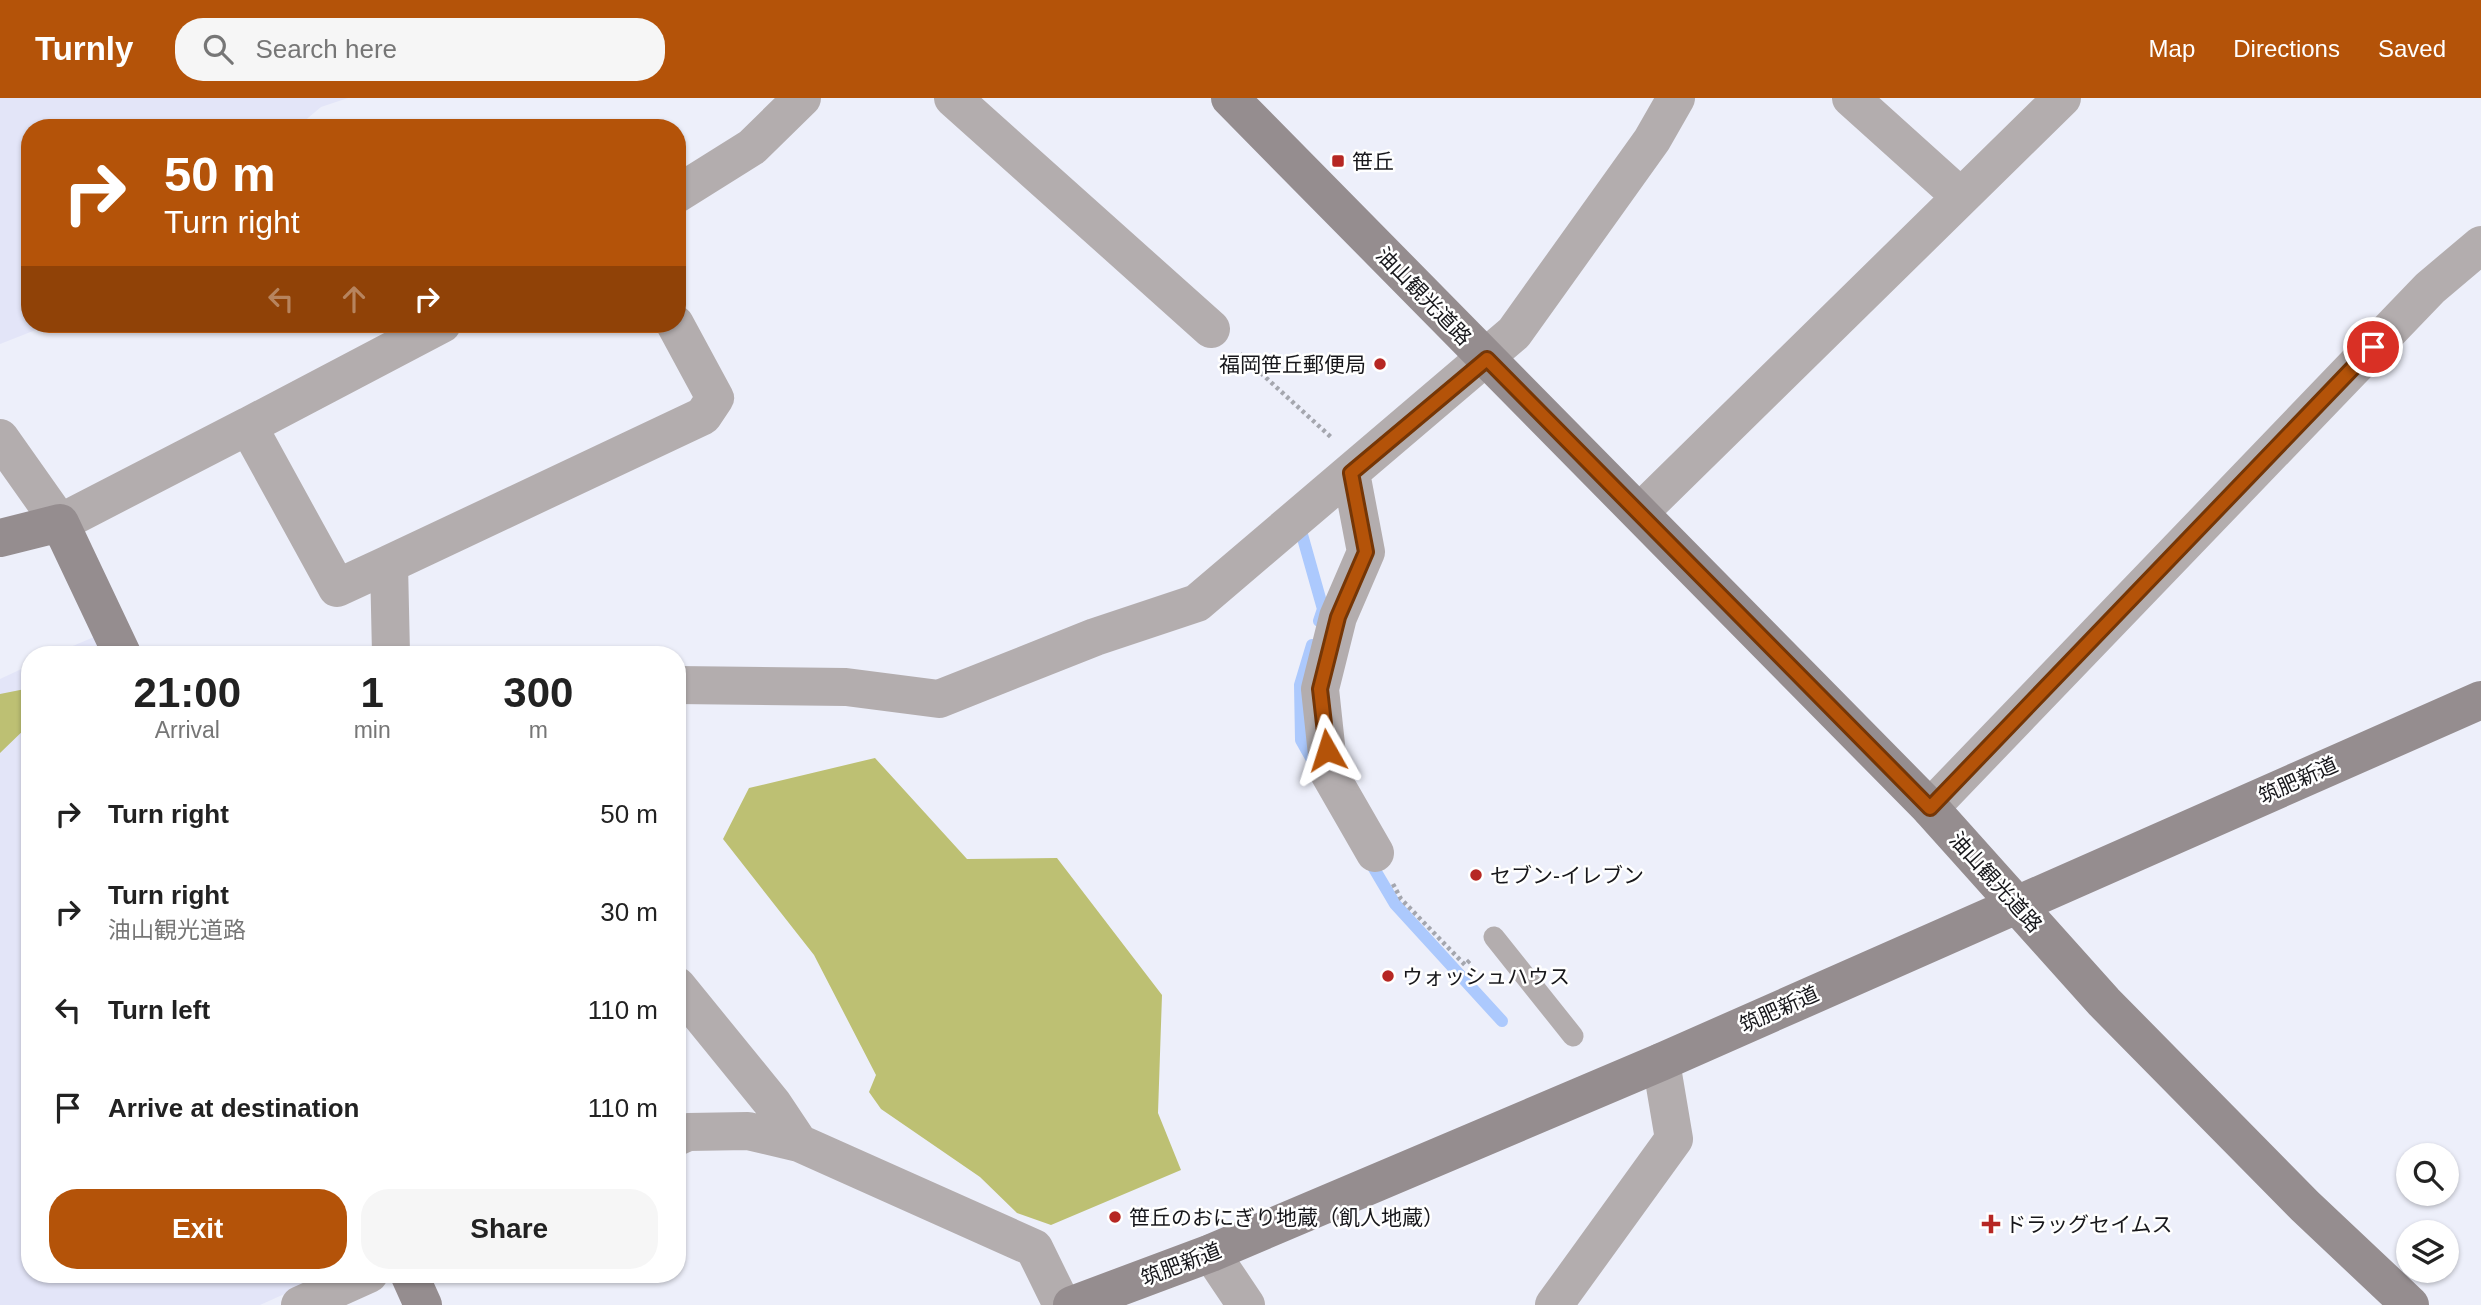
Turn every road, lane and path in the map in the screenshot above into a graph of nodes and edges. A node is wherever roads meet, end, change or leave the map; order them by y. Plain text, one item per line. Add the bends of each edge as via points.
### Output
1 (802, 98) edge
2 (953, 98) edge
3 (1230, 98) edge
4 (1676, 98) edge
5 (1851, 98) edge
6 (2062, 98) edge
7 (686, 188) edge
8 (1961, 197) junction
9 (2481, 246) edge
10 (1211, 328) joint
11 (425, 333) edge
12 (680, 333) edge
13 (1487, 359) junction
14 (248, 426) junction
15 (0, 438) edge
16 (1356, 469) junction
17 (1640, 512) junction
18 (60, 523) junction
19 (0, 538) edge
20 (389, 564) junction
21 (118, 646) edge
22 (391, 646) edge
23 (686, 685) edge
24 (2481, 700) edge
25 (1930, 808) junction
26 (1375, 853) joint
27 (2015, 904) junction
28 (1494, 937) joint
29 (686, 997) edge
30 (1573, 1036) dead end
31 (1661, 1062) junction
32 (686, 1133) edge
33 (799, 1143) junction
34 (1211, 1253) junction
35 (349, 1283) edge
36 (413, 1283) edge
37 (300, 1305) edge
38 (423, 1305) edge
39 (1062, 1305) edge
40 (1072, 1305) edge
41 (1246, 1305) edge
42 (1554, 1305) edge
43 (2410, 1305) edge

1 - 7 street via 752,147
2 - 10 street
3 - 13 street, 油山観光道路
4 - 13 street via 1652,141 1514,333
5 - 8 street
6 - 8 street
8 - 17 street
9 - 25 street via 2430,288
10 - 16 path
11 - 14 street
12 - 20 street via 715,398 703,416
13 - 16 street
13 - 17 street, 油山観光道路
14 - 18 street
14 - 20 street via 337,588
15 - 18 street
16 - 23 street via 1196,603 939,699 846,687
16 - 26 street via 1366,552 1338,617 1320,689 1329,773
17 - 25 street, 油山観光道路
18 - 19 street
18 - 21 street
20 - 22 street
24 - 27 street, 筑肥新道
25 - 27 street, 油山観光道路
26 - 28 path via 1401,899 1465,965
27 - 31 street, 筑肥新道
27 - 43 street, 油山観光道路 via 2218,1119
28 - 30 lane
29 - 33 street
31 - 34 street, 筑肥新道
31 - 42 street via 1674,1139
32 - 33 street via 748,1131
33 - 39 street via 1034,1248
34 - 40 street, 筑肥新道
34 - 41 street
35 - 37 street
36 - 38 street

